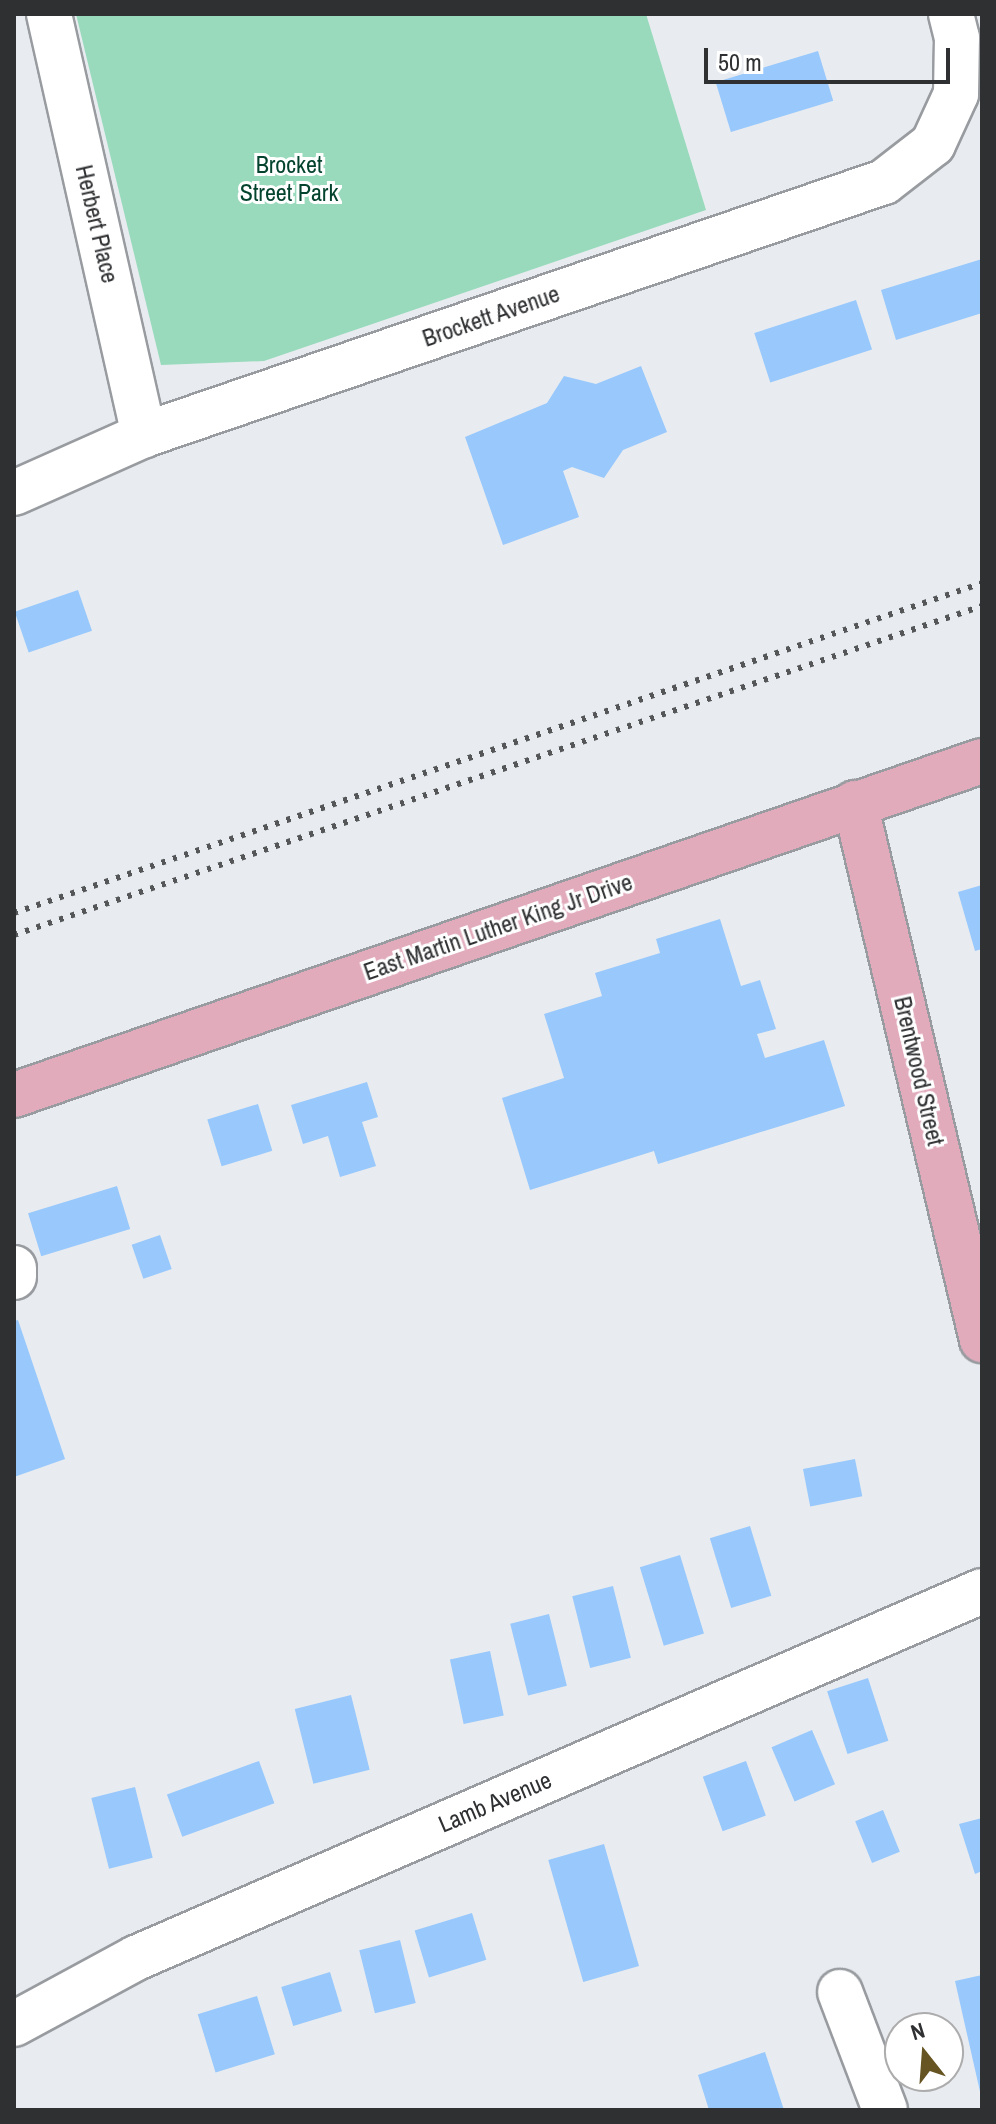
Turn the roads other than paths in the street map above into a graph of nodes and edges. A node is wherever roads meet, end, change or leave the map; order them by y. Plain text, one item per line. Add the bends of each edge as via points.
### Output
1 (49, 14) edge
2 (951, 14) edge
3 (144, 435) junction
4 (14, 493) edge
5 (982, 761) edge
6 (855, 803) junction
7 (14, 1095) edge
8 (14, 1268) edge
9 (14, 1277) edge
10 (982, 1340) edge
11 (982, 1591) edge
12 (840, 1992) dead end
13 (14, 2024) edge
14 (885, 2110) edge

1 - 3 street, Herbert Place
2 - 3 street, Brockett Avenue via 957,38 956,94 933,144 884,182
3 - 4 street, Brockett Avenue
5 - 6 main road, East Martin Luther King Jr Drive
6 - 7 main road, East Martin Luther King Jr Drive
6 - 10 main road, Brentwood Street
8 - 9 street
11 - 13 street, Lamb Avenue via 136,1958
12 - 14 street

